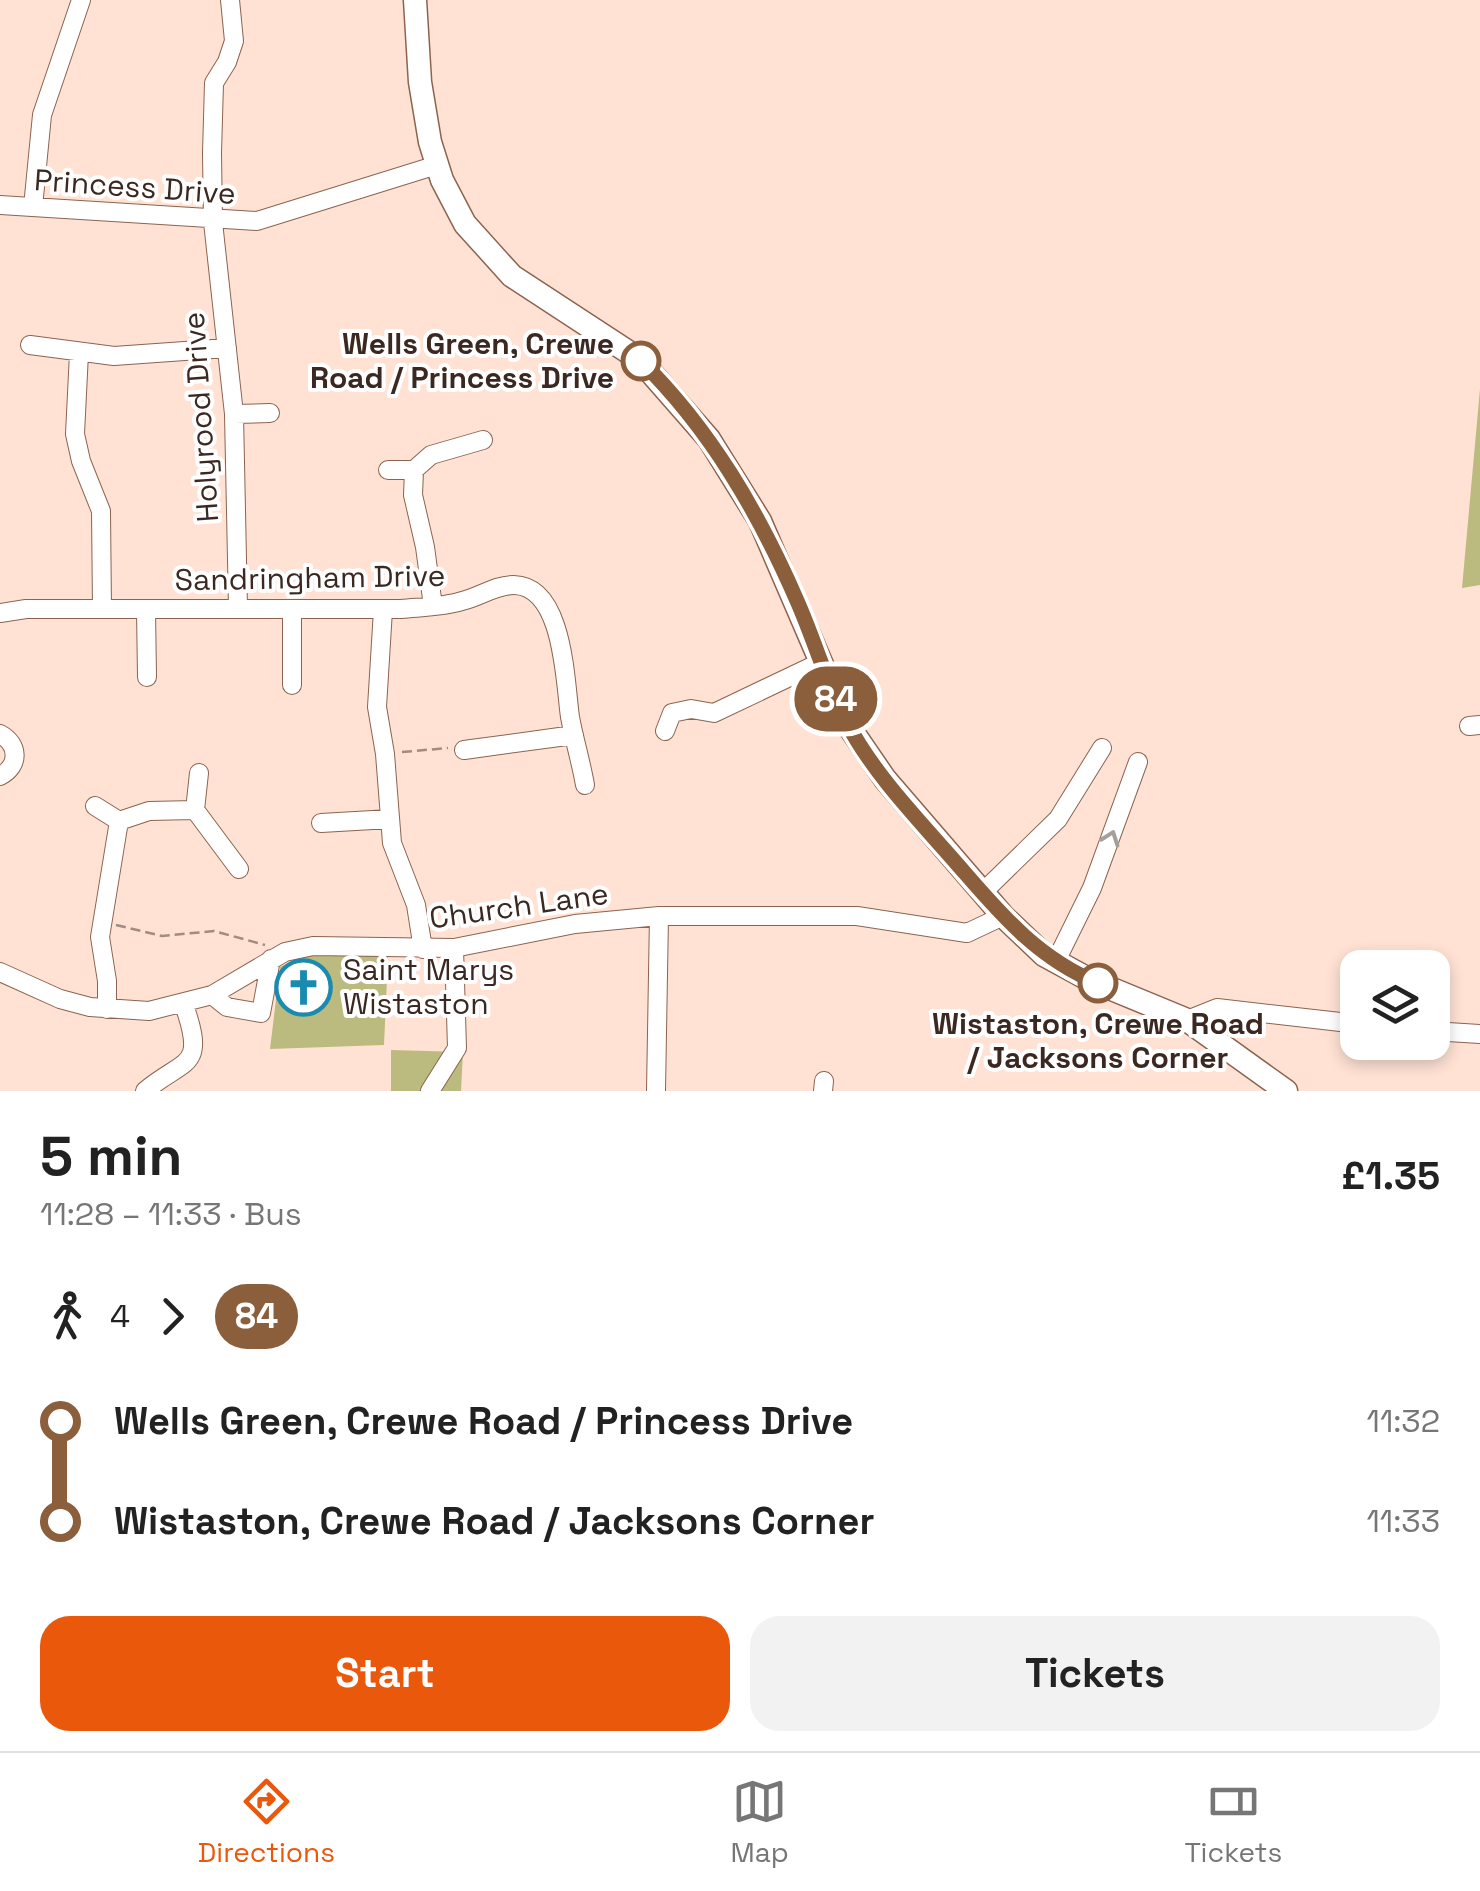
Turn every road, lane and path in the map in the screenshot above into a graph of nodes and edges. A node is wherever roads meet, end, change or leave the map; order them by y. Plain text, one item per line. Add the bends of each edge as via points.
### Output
1 (81, 0) edge
2 (230, 0) edge
3 (414, 0) edge
4 (437, 165) junction
5 (0, 205) edge
6 (33, 207) junction
7 (213, 222) junction
8 (30, 345) dead end
9 (227, 348) junction
10 (79, 353) junction
11 (270, 413) dead end
12 (234, 414) junction
13 (483, 440) dead end
14 (388, 470) dead end
15 (414, 470) junction
16 (433, 606) junction
17 (238, 608) junction
18 (102, 609) junction
19 (146, 609) junction
20 (292, 609) junction
21 (384, 610) junction
22 (0, 614) edge
23 (820, 662) junction
24 (147, 679) dead end
25 (292, 686) dead end
26 (665, 731) dead end
27 (0, 734) edge
28 (574, 735) junction
29 (1102, 748) dead end
30 (464, 750) joint
31 (385, 754) junction
32 (1138, 762) dead end
33 (198, 773) dead end
34 (0, 776) edge
35 (585, 785) dead end
36 (95, 806) dead end
37 (200, 818) junction
38 (390, 819) junction
39 (119, 821) junction
40 (322, 823) dead end
41 (239, 868) dead end
42 (982, 892) junction
43 (659, 916) junction
44 (1003, 916) junction
45 (103, 922) junction
46 (454, 948) junction
47 (423, 949) junction
48 (278, 956) junction
49 (1055, 962) junction
50 (0, 972) edge
51 (212, 995) junction
52 (184, 1005) junction
53 (106, 1009) junction
54 (1188, 1020) junction
55 (1340, 1022) edge
56 (1450, 1032) edge
57 (1480, 1034) edge
58 (145, 1091) edge
59 (430, 1091) edge
60 (656, 1091) edge
61 (1286, 1091) edge

1 - 6 street via 42,115
2 - 7 street, Holyrood Drive via 234,40 212,104
3 - 4 main road via 420,82
4 - 7 street, Princess Drive via 267,220
4 - 23 main road via 464,224 494,259 639,359 709,438 760,520
5 - 6 street, Princess Drive
6 - 7 street, Princess Drive
7 - 9 street, Holyrood Drive
8 - 10 street
9 - 10 street via 144,356
9 - 12 street, Holyrood Drive
10 - 18 street via 76,434 101,511
11 - 12 street
12 - 17 street, Holyrood Drive
13 - 15 street via 431,455
14 - 15 street
15 - 16 street
16 - 21 street, Sandringham Drive
16 - 28 street, Sandringham Drive via 504,586 536,593 553,622 567,674
17 - 19 street, Sandringham Drive
17 - 20 street, Sandringham Drive
18 - 19 street, Sandringham Drive
18 - 22 street, Sandringham Drive
19 - 24 street
20 - 21 street, Sandringham Drive
20 - 25 street
21 - 31 street via 376,690
23 - 26 street via 714,713 672,713
23 - 42 main road via 864,750
27 - 34 street via 15,756
28 - 30 street
28 - 35 street, Sandringham Drive
29 - 42 street via 1058,819
30 - 31 path
31 - 38 street
49 -> 32 street via 1092,888
33 - 37 street
36 - 39 street
37 - 39 street via 149,811
37 - 41 street
38 - 40 street
38 - 47 street
39 - 45 street
42 - 44 main road
43 - 44 street, Church Lane via 857,916 967,933
43 - 46 street, Church Lane via 574,924
43 - 60 street
44 - 49 main road
45 - 48 path via 162,936 225,933
45 - 53 street
46 - 47 street, Church Lane
46 - 59 street via 457,1048
47 - 48 street, Church Lane via 313,946
48 - 51 street, Church Lane
48 - 51 street via 262,1013 227,1007
49 - 54 main road
50 - 53 street, Church Lane via 60,999
51 - 52 street, Church Lane
52 - 53 street, Church Lane
52 - 58 street via 193,1034 188,1060
54 - 55 street via 1217,1008
54 - 61 main road
56 - 57 street

